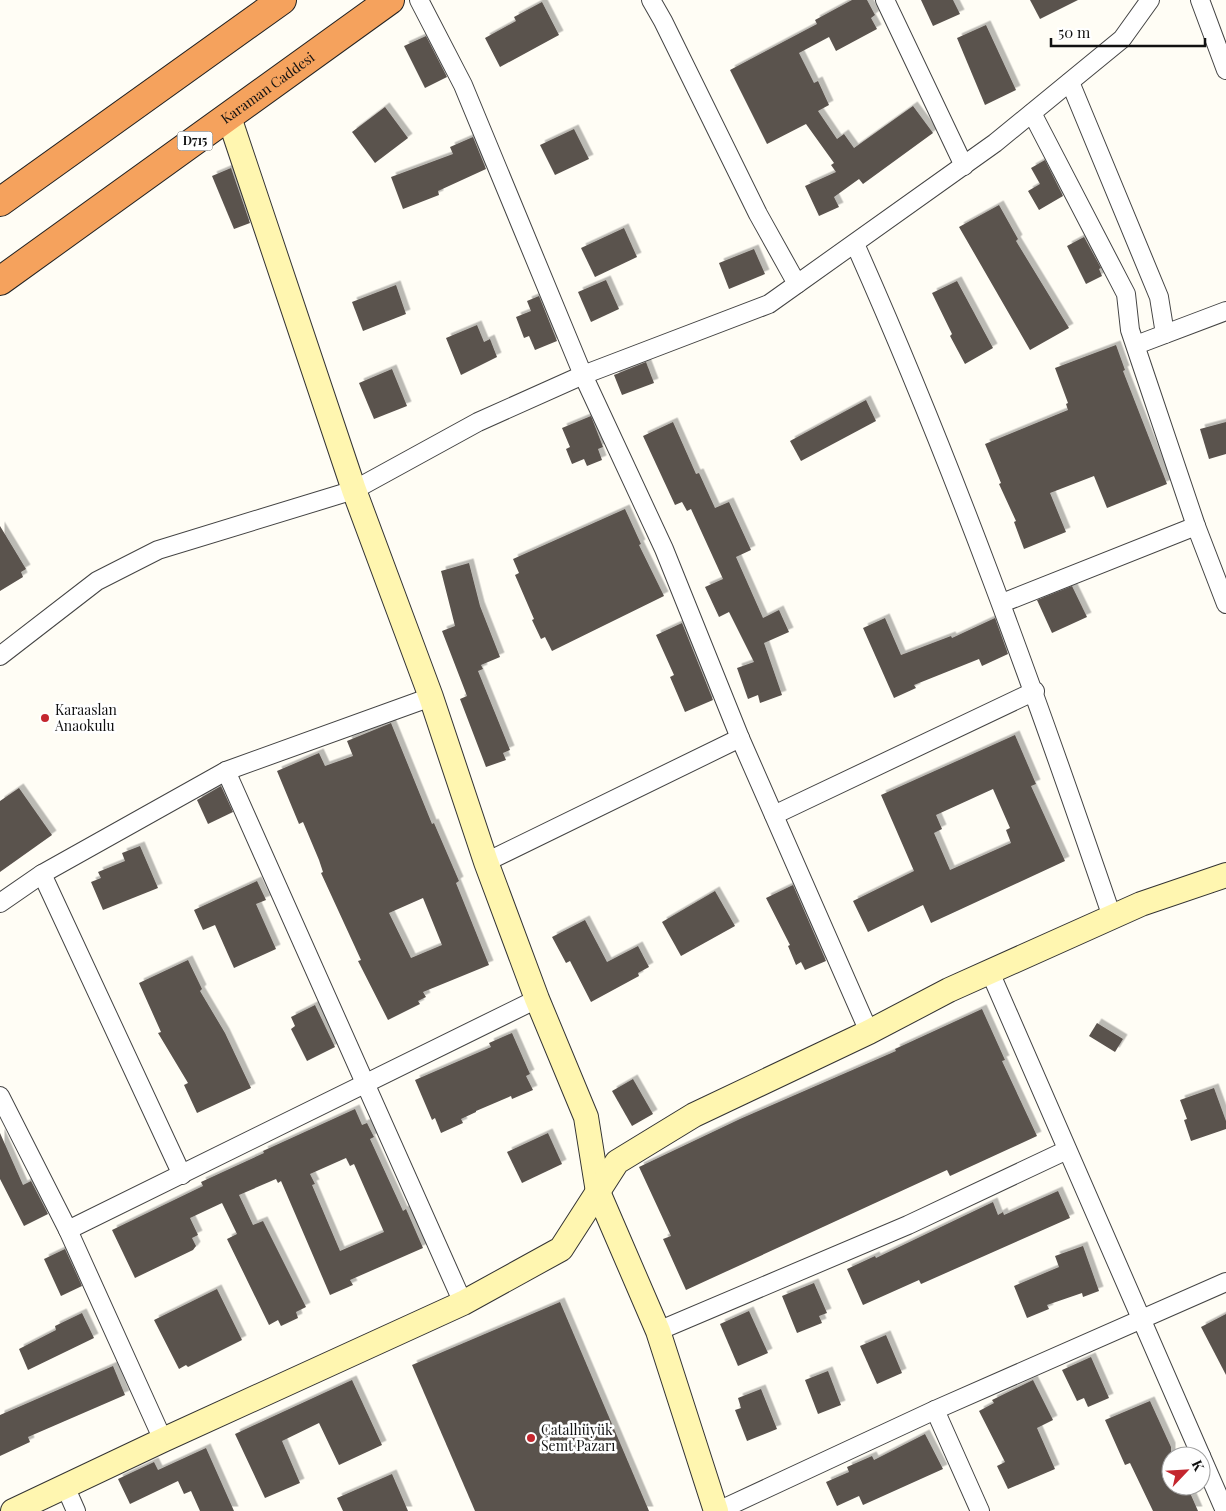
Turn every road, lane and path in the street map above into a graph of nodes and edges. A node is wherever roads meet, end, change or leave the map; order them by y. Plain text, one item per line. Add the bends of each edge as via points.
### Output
1 (282, 0) edge
2 (390, 0) edge
3 (418, 0) edge
4 (651, 0) edge
5 (885, 0) edge
6 (1150, 0) edge
7 (1200, 0) edge
8 (1226, 70) edge
9 (1070, 82) junction
10 (1032, 113) junction
11 (229, 117) junction
12 (964, 166) junction
13 (0, 202) edge
14 (855, 244) junction
15 (0, 281) edge
16 (797, 284) junction
17 (1226, 311) edge
18 (1165, 334) junction
19 (1136, 345) junction
20 (583, 375) junction
21 (354, 490) junction
22 (1196, 526) junction
23 (1002, 603) junction
24 (1226, 604) edge
25 (0, 656) edge
26 (1035, 691) junction
27 (431, 697) junction
28 (740, 738) junction
29 (226, 771) junction
30 (774, 815) junction
31 (486, 862) junction
32 (42, 874) junction
33 (1226, 875) edge
34 (0, 903) edge
35 (1112, 917) junction
36 (990, 972) junction
37 (537, 998) junction
38 (869, 1032) junction
39 (366, 1085) junction
40 (0, 1096) edge
41 (1067, 1150) junction
42 (182, 1175) junction
43 (598, 1192) junction
44 (68, 1230) junction
45 (1226, 1282) edge
46 (463, 1304) junction
47 (1141, 1320) junction
48 (658, 1332) junction
49 (935, 1410) junction
50 (163, 1440) junction
51 (1197, 1446) edge
52 (1211, 1479) edge
53 (65, 1486) junction
54 (13, 1511) edge
55 (76, 1511) edge
56 (717, 1511) edge
57 (980, 1511) edge
58 (1225, 1511) edge

1 - 13 highway
2 - 11 highway, Karaman Caddesi / D715
3 - 20 street via 463,86
4 - 16 street via 758,214
5 - 12 street
6 - 9 street via 1122,39
7 - 8 street
9 - 10 street
9 - 18 street via 1159,297
10 - 12 street
10 - 19 street via 1126,294 1130,330
11 - 15 highway, Karaman Caddesi / D715
11 - 21 street
12 - 14 street
14 - 16 street
14 - 23 street via 894,331
16 - 20 street via 770,304
17 - 18 street
18 - 19 street
19 - 22 street
20 - 21 street via 478,422
20 - 28 street via 664,549
21 - 25 street via 158,550 97,582
21 - 27 street
22 - 23 street
22 - 24 street
23 - 26 street
26 - 30 street
26 - 35 street
27 - 29 street
27 - 31 street
28 - 30 street
28 - 31 street
29 - 32 street
29 - 39 street
30 - 38 street
31 - 37 street
32 - 34 street
32 - 42 street
33 - 35 street
35 - 36 street
36 - 38 street
36 - 41 street
37 - 39 street
37 - 43 street via 586,1117
38 - 43 street via 694,1115 617,1162
39 - 42 street
39 - 46 street
40 - 44 street
41 - 47 street
41 - 48 street via 908,1225
42 - 44 street
43 - 46 street via 562,1249
43 - 48 street
44 - 50 street
45 - 47 street
46 - 50 street
47 - 49 street
47 - 51 street
48 - 56 street
49 - 56 street
49 - 57 street
50 - 53 street
52 - 58 street
53 - 54 street
53 - 55 street

